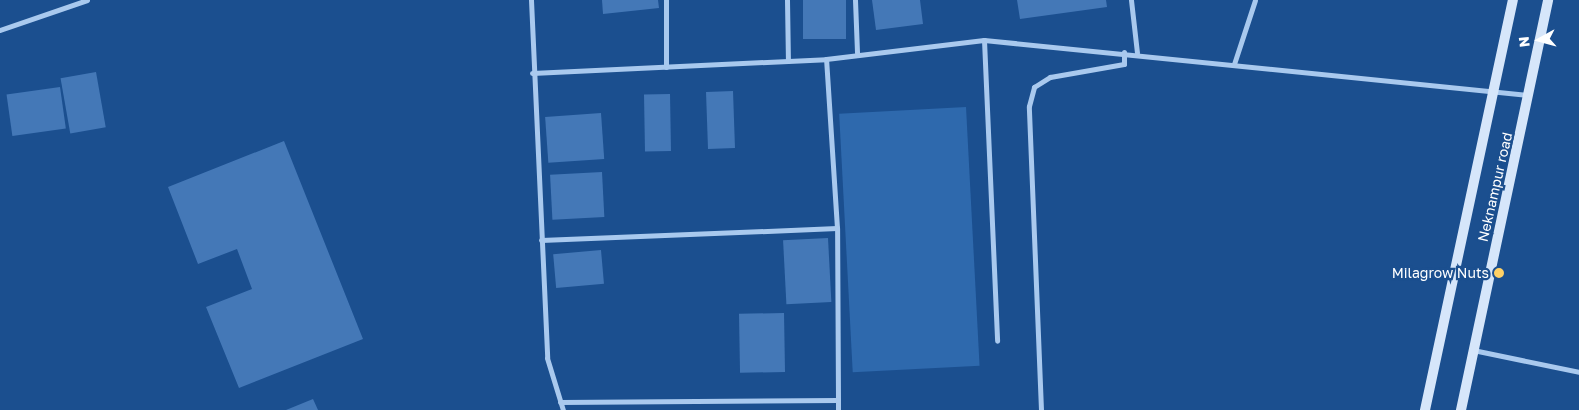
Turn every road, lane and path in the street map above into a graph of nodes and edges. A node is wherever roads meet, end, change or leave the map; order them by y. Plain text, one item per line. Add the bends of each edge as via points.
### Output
1 (87, 0) edge
2 (530, 0) edge
3 (666, 0) edge
4 (788, 0) edge
5 (855, 0) edge
6 (1131, 0) edge
7 (1255, 0) edge
8 (1513, 0) edge
9 (1548, 0) edge
10 (0, 30) edge
11 (984, 40) junction
12 (1124, 52) junction
13 (858, 53) junction
14 (1138, 53) junction
15 (826, 59) junction
16 (788, 61) junction
17 (1234, 64) junction
18 (666, 66) junction
19 (532, 73) junction
20 (1493, 91) junction
21 (1530, 95) junction
22 (837, 228) junction
23 (540, 240) junction
24 (997, 341) dead end
25 (1473, 350) junction
26 (1579, 372) edge
27 (838, 400) junction
28 (560, 402) junction
29 (562, 410) edge
30 (838, 410) edge
31 (1041, 410) edge
32 (1425, 410) edge
33 (1460, 410) edge

1 - 10 street
2 - 19 street
3 - 18 street
4 - 16 street
5 - 13 street
6 - 14 street
7 - 17 street
8 - 20 street, Neknampur road
9 - 21 street, Neknampur road
11 - 12 street
11 - 13 street
11 - 24 street
12 - 14 street
12 - 31 street via 1124,64 1050,77 1034,87 1030,106
13 - 15 street
14 - 17 street
15 - 16 street
15 - 22 street
16 - 18 street
17 - 20 street
18 - 19 street
19 - 23 street
20 - 21 street
20 - 32 street, Neknampur road
21 - 25 street, Neknampur road
22 - 23 street
22 - 27 street
23 - 28 street via 547,358
25 - 26 street
25 - 33 street, Neknampur road
27 - 28 street
27 - 30 street
28 - 29 street

